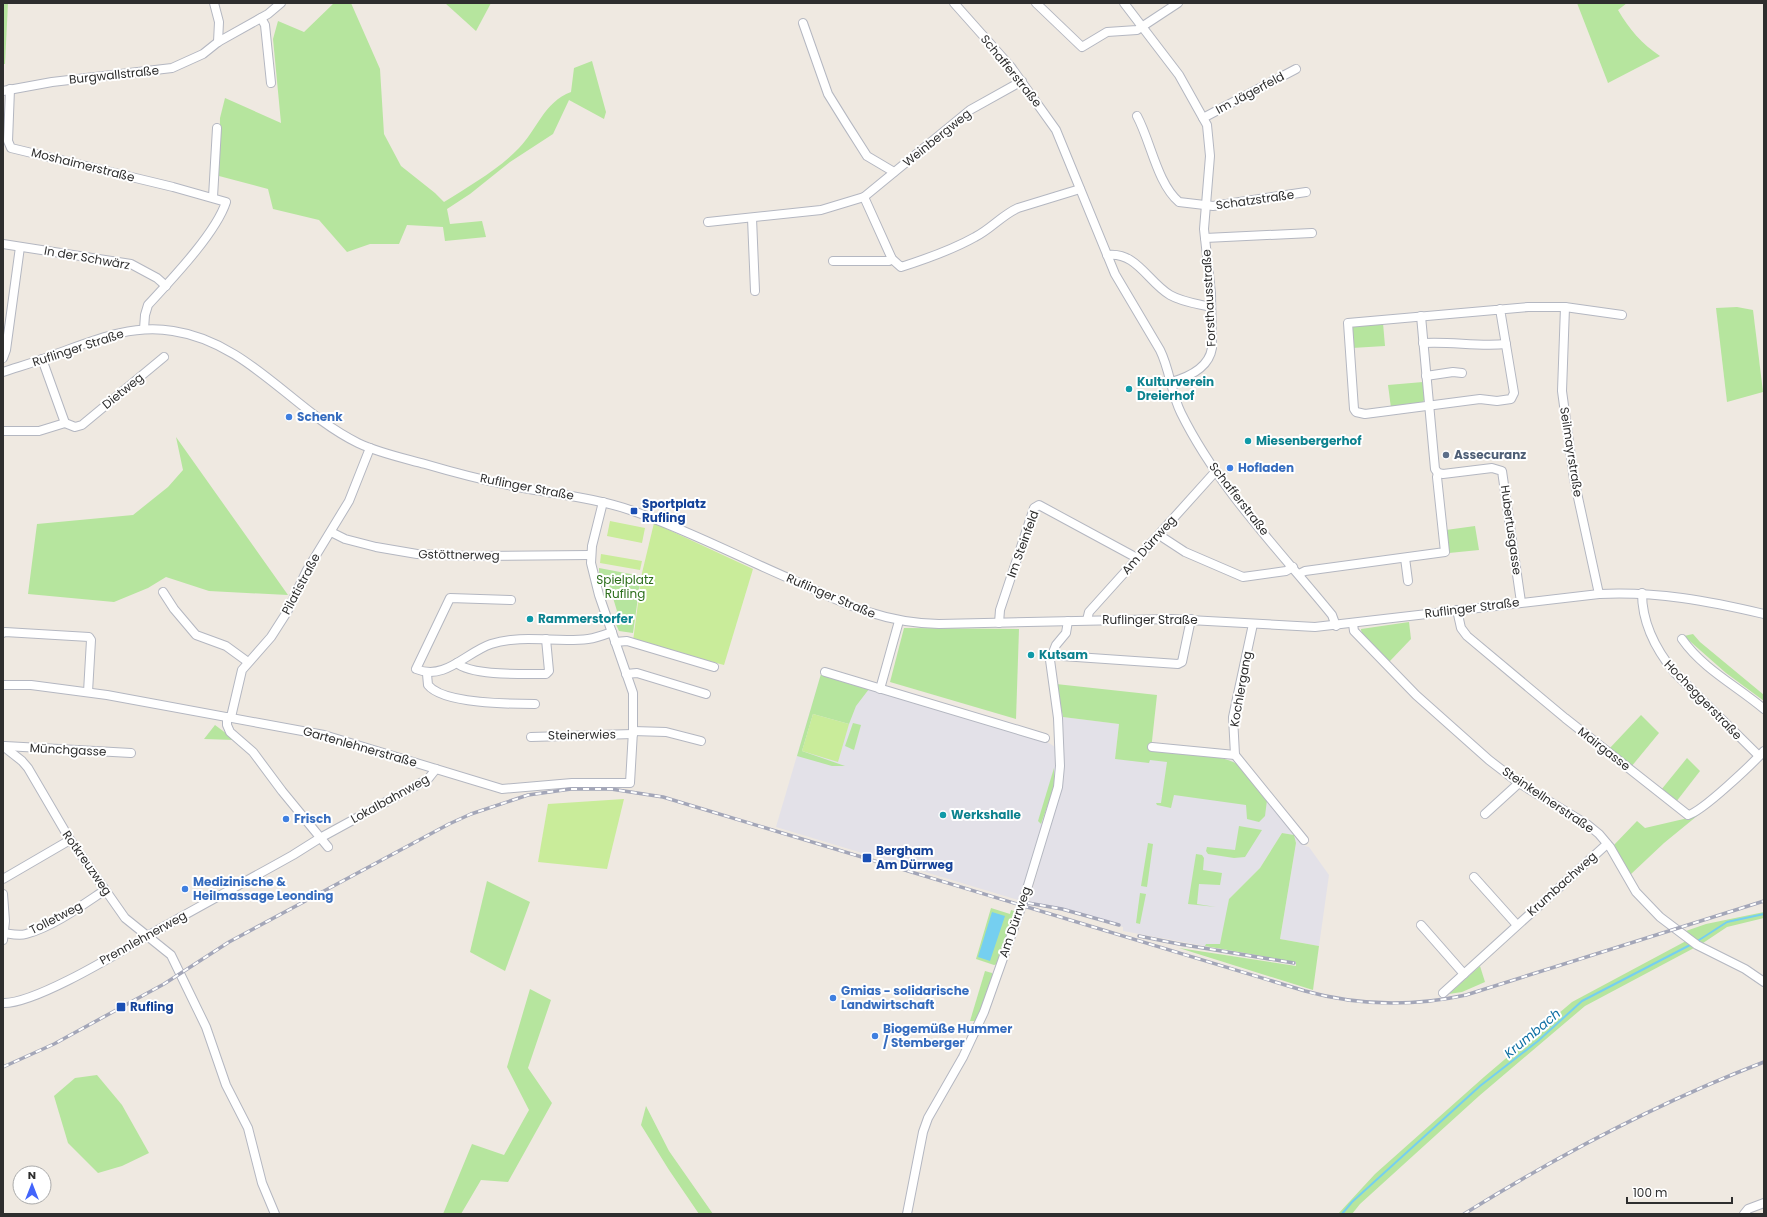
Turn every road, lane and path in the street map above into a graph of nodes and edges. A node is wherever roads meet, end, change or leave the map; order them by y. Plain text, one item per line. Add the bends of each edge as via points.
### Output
1 (214, 3) edge
2 (280, 3) edge
3 (954, 3) edge
4 (1036, 3) edge
5 (1124, 3) edge
6 (1178, 3) edge
7 (261, 18) junction
8 (803, 23) dead end
9 (1142, 28) junction
10 (218, 42) junction
11 (1296, 69) dead end
12 (1022, 82) junction
13 (271, 83) dead end
14 (7, 90) edge
15 (1136, 116) dead end
16 (1203, 118) junction
17 (217, 128) dead end
18 (894, 172) junction
19 (1080, 189) junction
20 (1306, 192) dead end
21 (213, 197) junction
22 (864, 197) junction
23 (1205, 206) junction
24 (752, 218) junction
25 (708, 222) dead end
26 (1312, 233) dead end
27 (1205, 238) junction
28 (3, 244) edge
29 (20, 247) junction
30 (1107, 255) junction
31 (892, 259) junction
32 (833, 261) dead end
33 (166, 286) junction
34 (755, 290) dead end
35 (1212, 307) junction
36 (1566, 307) junction
37 (1500, 309) junction
38 (1622, 315) dead end
39 (1421, 316) junction
40 (144, 329) junction
41 (1424, 343) junction
42 (1506, 344) junction
43 (164, 357) dead end
44 (3, 359) edge
45 (42, 359) junction
46 (6, 371) edge
47 (1462, 374) dead end
48 (1426, 376) junction
49 (1171, 382) junction
50 (1429, 406) junction
51 (65, 423) junction
52 (3, 431) edge
53 (370, 448) junction
54 (1215, 472) junction
55 (1438, 473) junction
56 (603, 502) junction
57 (332, 532) junction
58 (1159, 535) junction
59 (590, 555) junction
60 (1137, 558) junction
61 (1405, 558) junction
62 (1293, 567) junction
63 (1298, 574) junction
64 (1408, 581) dead end
65 (163, 592) dead end
66 (1642, 593) junction
67 (1599, 594) junction
68 (511, 600) dead end
69 (1521, 602) junction
70 (1457, 610) junction
71 (1764, 614) edge
72 (1191, 619) junction
73 (1087, 620) junction
74 (899, 621) junction
75 (1068, 621) junction
76 (999, 623) junction
77 (1253, 624) junction
78 (1353, 624) junction
79 (1336, 626) junction
80 (612, 632) junction
81 (3, 633) edge
82 (546, 639) junction
83 (1682, 639) dead end
84 (615, 642) junction
85 (1053, 653) junction
86 (248, 662) junction
87 (457, 663) junction
88 (714, 667) dead end
89 (825, 672) dead end
90 (427, 674) junction
91 (626, 674) junction
92 (3, 685) edge
93 (880, 689) junction
94 (88, 692) junction
95 (706, 694) dead end
96 (535, 704) dead end
97 (1764, 709) edge
98 (229, 717) junction
99 (633, 732) junction
100 (531, 737) dead end
101 (1045, 738) dead end
102 (701, 741) dead end
103 (4, 746) edge
104 (1152, 747) dead end
105 (131, 753) dead end
106 (1762, 753) edge
107 (1235, 755) junction
108 (436, 769) junction
109 (1519, 782) junction
110 (1485, 814) dead end
111 (320, 838) junction
112 (70, 840) junction
113 (1304, 840) dead end
114 (1607, 844) junction
115 (328, 847) dead end
116 (1474, 877) dead end
117 (3, 879) edge
118 (105, 890) junction
119 (3, 894) edge
120 (1421, 925) dead end
121 (1517, 925) junction
122 (147, 936) junction
123 (4, 937) edge
124 (1464, 974) junction
125 (1764, 982) edge
126 (1443, 993) dead end
127 (3, 1003) edge
128 (1764, 1203) edge
129 (275, 1214) edge
130 (907, 1214) edge
131 (1744, 1214) edge

1 - 10 street via 219,22
2 - 7 street, Burgwallstraße
3 - 12 street, Schafferstraße
4 - 9 street via 1082,47 1107,32
5 - 9 street, Forsthausstraße
6 - 9 street
7 - 10 street, Burgwallstraße
7 - 13 street via 265,25
8 - 18 street, Weinbergweg via 828,94 867,156
9 - 16 street, Forsthausstraße via 1179,75
10 - 14 street, Burgwallstraße via 194,59 172,68
11 - 16 street, Im Jägerfeld
12 - 18 street, Weinbergweg via 970,110
12 - 19 street, Schafferstraße via 1056,130
14 - 21 street, Moshaimerstraße via 8,141 11,148
15 - 23 street, Schatzstraße via 1165,184 1175,199 1184,204
16 - 23 street, Forsthausstraße via 1209,134 1210,156
17 - 21 street
18 - 22 street, Weinbergweg via 889,179
19 - 30 street, Schafferstraße
19 - 31 street via 1018,208 976,237 915,262 901,267
20 - 23 street, Schatzstraße
21 - 33 street via 226,202 224,209
22 - 24 street, Weinbergweg via 821,210
22 - 31 street
23 - 27 street, Forsthausstraße
24 - 25 street, Weinbergweg
24 - 34 street
26 - 27 street, Forsthausstraße
27 - 35 street, Forsthausstraße
28 - 29 street, In der Schwärz
29 - 33 street, In der Schwärz via 124,263 157,278
29 - 44 street
30 - 35 street via 1120,255 1130,259 1155,284 1174,298
30 - 49 street, Schafferstraße via 1123,291 1166,360
31 - 32 street
33 - 40 street via 148,305
35 - 49 street, Forsthausstraße via 1212,348 1209,361
36 - 37 street
36 - 38 street
36 - 67 street, Seilmayrstraße via 1562,391 1574,479
37 - 39 street
37 - 42 street
39 - 41 street
39 - 50 street via 1348,322 1354,403 1356,412 1365,414
40 - 45 street, Ruflinger Straße via 111,334
40 - 53 street, Ruflinger Straße via 185,333 218,345 240,358 326,424
41 - 42 street
41 - 48 street
42 - 50 street via 1514,393 1511,399 1480,399
43 - 51 street, Dietweg via 82,425
44 - 46 street via 7,363
45 - 46 street, Ruflinger Straße
45 - 51 street
47 - 48 street via 1453,372
48 - 50 street
49 - 54 street, Schafferstraße via 1180,412
50 - 55 street via 1435,469
51 - 52 street via 39,431
53 - 56 street, Ruflinger Straße via 491,481
53 - 57 street, Pilatistraße via 355,487
54 - 58 street, Am Dürrweg
54 - 62 street, Schafferstraße
55 - 61 street via 1445,552
55 - 69 street, Hubertusgasse via 1492,468 1502,471
56 - 59 street
56 - 74 street, Ruflinger Straße via 660,521 861,610
57 - 59 street, Gstöttnerweg via 346,539 376,547 417,554
57 - 86 street, Pilatistraße via 307,570 278,626
58 - 60 street, Am Dürrweg
58 - 62 street via 1185,552 1243,577 1286,571
59 - 80 street via 592,570
60 - 73 street, Am Dürrweg via 1089,612
60 - 76 street, Im Steinfeld via 1039,505 1034,508 1000,610
61 - 63 street
61 - 64 street
62 - 63 street, Schafferstraße
63 - 79 street, Schafferstraße via 1332,615
65 - 86 street via 196,635 226,646
66 - 67 street, Ruflinger Straße
66 - 71 street, Ruflinger Straße via 1702,600
66 - 106 street, Hocheggerstraße via 1642,611 1662,658 1679,677
67 - 69 street, Ruflinger Straße
68 - 90 street via 450,598 416,670
69 - 70 street, Ruflinger Straße
70 - 78 street, Ruflinger Straße
70 - 106 street, Mairgasse via 1461,628 1467,636 1688,815 1716,795
72 - 73 street, Ruflinger Straße
72 - 77 street, Ruflinger Straße
72 - 85 street via 1182,662 1178,664 1062,656
73 - 75 street, Ruflinger Straße
74 - 76 street, Ruflinger Straße
74 - 93 street
75 - 76 street, Ruflinger Straße
75 - 85 street, Am Dürrweg via 1066,633
77 - 79 street, Ruflinger Straße
77 - 107 street, Kochlergang via 1233,717
78 - 79 street, Ruflinger Straße
78 - 109 street, Steinkellnerstraße via 1354,631 1416,695 1489,760
80 - 82 street via 588,639
80 - 84 street
81 - 94 street via 89,638 91,640
82 - 87 street via 491,644
82 - 87 street via 549,671 546,674 486,672 464,668
83 - 97 street, Hocheggerstraße via 1691,651 1727,682
84 - 88 street via 627,641
84 - 91 street
85 - 130 street, Am Dürrweg via 1050,669 1058,718 1058,787 1022,905 984,1012 964,1057 928,1118 923,1132
86 - 98 street, Pilatistraße via 242,670
87 - 90 street
89 - 93 street
90 - 96 street via 428,685 441,694 484,702
91 - 95 street via 637,673
91 - 99 street via 633,698
92 - 94 street, Gartenlehnerstraße via 31,685
93 - 101 street
94 - 98 street, Gartenlehnerstraße
98 - 108 street, Gartenlehnerstraße via 324,735
98 - 111 street via 227,725 230,732 253,752
99 - 100 street, Steinerwies
99 - 102 street, Steinerwies via 666,732
99 - 108 street, Gartenlehnerstraße via 630,783 572,783 502,789
103 - 105 street, Münchgasse
103 - 112 street, Rotkreuzweg via 28,768
104 - 107 street
107 - 113 street
108 - 111 street, Lokalbahnweg via 428,779
109 - 110 street
109 - 114 street, Steinkellnerstraße via 1588,825
111 - 115 street
111 - 122 street, Prennlehnerweg
112 - 117 street
112 - 118 street, Rotkreuzweg
114 - 121 street, Krumbachweg
114 - 125 street, Steinkellnerstraße via 1643,901 1660,917 1697,945 1745,969
116 - 121 street, Krumbachweg
118 - 122 street, Rotkreuzweg via 128,921
118 - 123 street, Tolletweg via 36,930
119 - 123 street
120 - 124 street
121 - 124 street, Krumbachweg
122 - 127 street, Prennlehnerweg via 112,957 33,996
122 - 129 street, Rotkreuzweg via 168,951 206,1027 226,1085 248,1128 262,1183
124 - 126 street, Krumbachweg
128 - 131 street via 1748,1209

